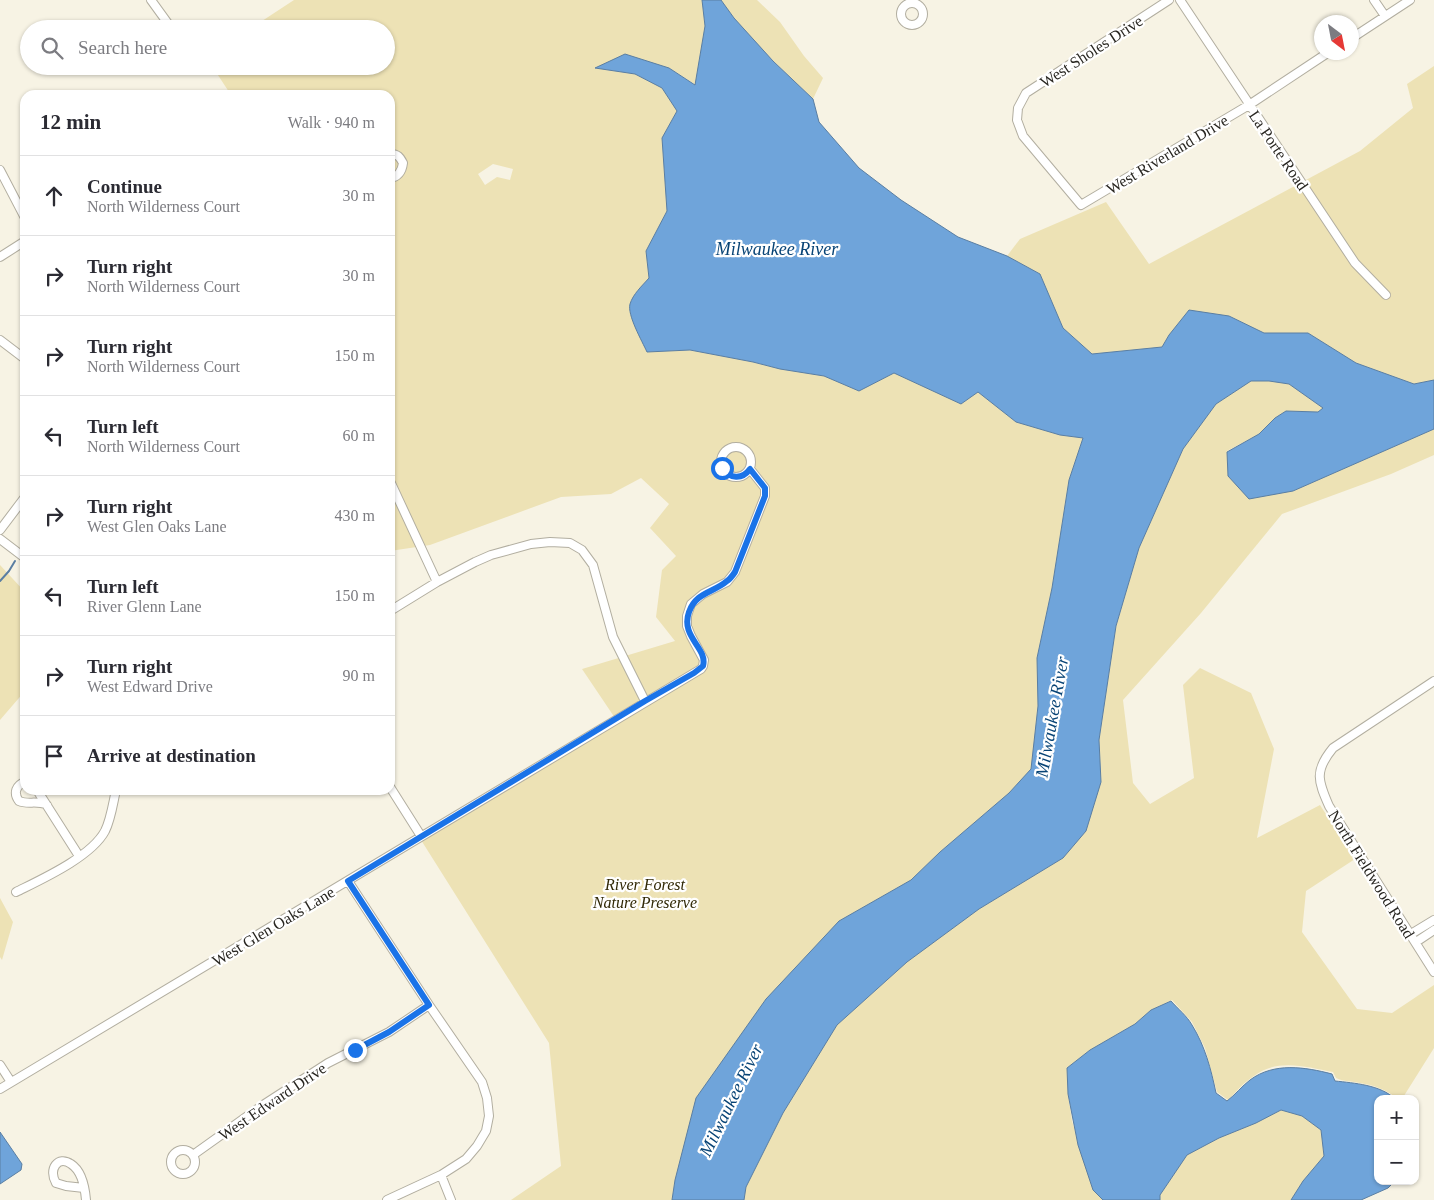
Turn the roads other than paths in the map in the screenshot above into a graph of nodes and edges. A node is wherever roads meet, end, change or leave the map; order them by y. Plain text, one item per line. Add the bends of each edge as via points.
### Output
1 (151, 0) edge
2 (1169, 0) edge
3 (1180, 0) edge
4 (1374, 0) edge
5 (1410, 0) edge
6 (1385, 16) junction
7 (165, 20) edge
8 (1359, 33) edge
9 (1317, 60) edge
10 (1249, 105) junction
11 (395, 154) edge
12 (0, 170) edge
13 (395, 176) edge
14 (1081, 205) joint
15 (20, 208) edge
16 (20, 244) edge
17 (0, 257) edge
18 (1386, 295) dead end
19 (0, 340) edge
20 (20, 355) edge
21 (750, 469) dead end
22 (395, 491) edge
23 (20, 504) edge
24 (0, 530) edge
25 (0, 539) edge
26 (20, 554) edge
27 (437, 582) junction
28 (395, 608) edge
29 (1434, 681) edge
30 (645, 701) junction
31 (20, 785) edge
32 (40, 795) edge
33 (115, 795) edge
34 (395, 795) edge
35 (46, 805) junction
36 (420, 836) junction
37 (79, 856) junction
38 (348, 881) junction
39 (16, 892) dead end
40 (1434, 920) edge
41 (1434, 930) edge
42 (1411, 934) junction
43 (1416, 942) junction
44 (1434, 972) edge
45 (429, 1005) junction
46 (0, 1065) edge
47 (11, 1082) junction
48 (0, 1089) edge
49 (193, 1155) dead end
50 (441, 1175) junction
51 (84, 1188) dead end
52 (86, 1200) edge
53 (387, 1200) edge
54 (450, 1200) edge

1 - 7 street
2 - 14 street, West Sholes Drive via 1026,93 1018,108 1017,120 1023,136
3 - 10 street, La Porte Road
4 - 6 street
5 - 6 street
6 - 8 street
9 - 10 street, West Riverland Drive
10 - 14 street, West Riverland Drive
10 - 18 street, La Porte Road via 1355,263
11 - 13 street via 400,156 403,164
12 - 15 street
16 - 17 street
19 - 20 street
21 - 30 street, West Glen Oaks Lane via 765,488 765,496 735,572 727,582 703,594 692,604 687,616 690,636 704,660 703,666
22 - 27 street
23 - 24 street
25 - 26 street
27 - 28 street
27 - 30 street via 491,555 532,544 570,543 582,550 593,565 613,637
29 - 42 street, North Fieldwood Road via 1333,748 1324,759 1320,772 1319,784 1329,806
30 - 36 street, West Glen Oaks Lane
31 - 35 street via 16,789 19,801
32 - 35 street
33 - 37 street via 105,831
34 - 36 street
35 - 37 street
36 - 38 street, West Glen Oaks Lane
37 - 39 street
38 - 45 street
38 - 47 street, West Glen Oaks Lane
40 - 42 street
41 - 43 street
42 - 43 street, North Fieldwood Road
43 - 44 street, North Fieldwood Road
45 - 49 street, West Edward Drive via 389,1032 328,1063
45 - 50 street via 482,1082 489,1116 486,1131 471,1153
46 - 47 street
47 - 48 street, West Glen Oaks Lane
50 - 53 street
50 - 54 street
51 - 52 street

